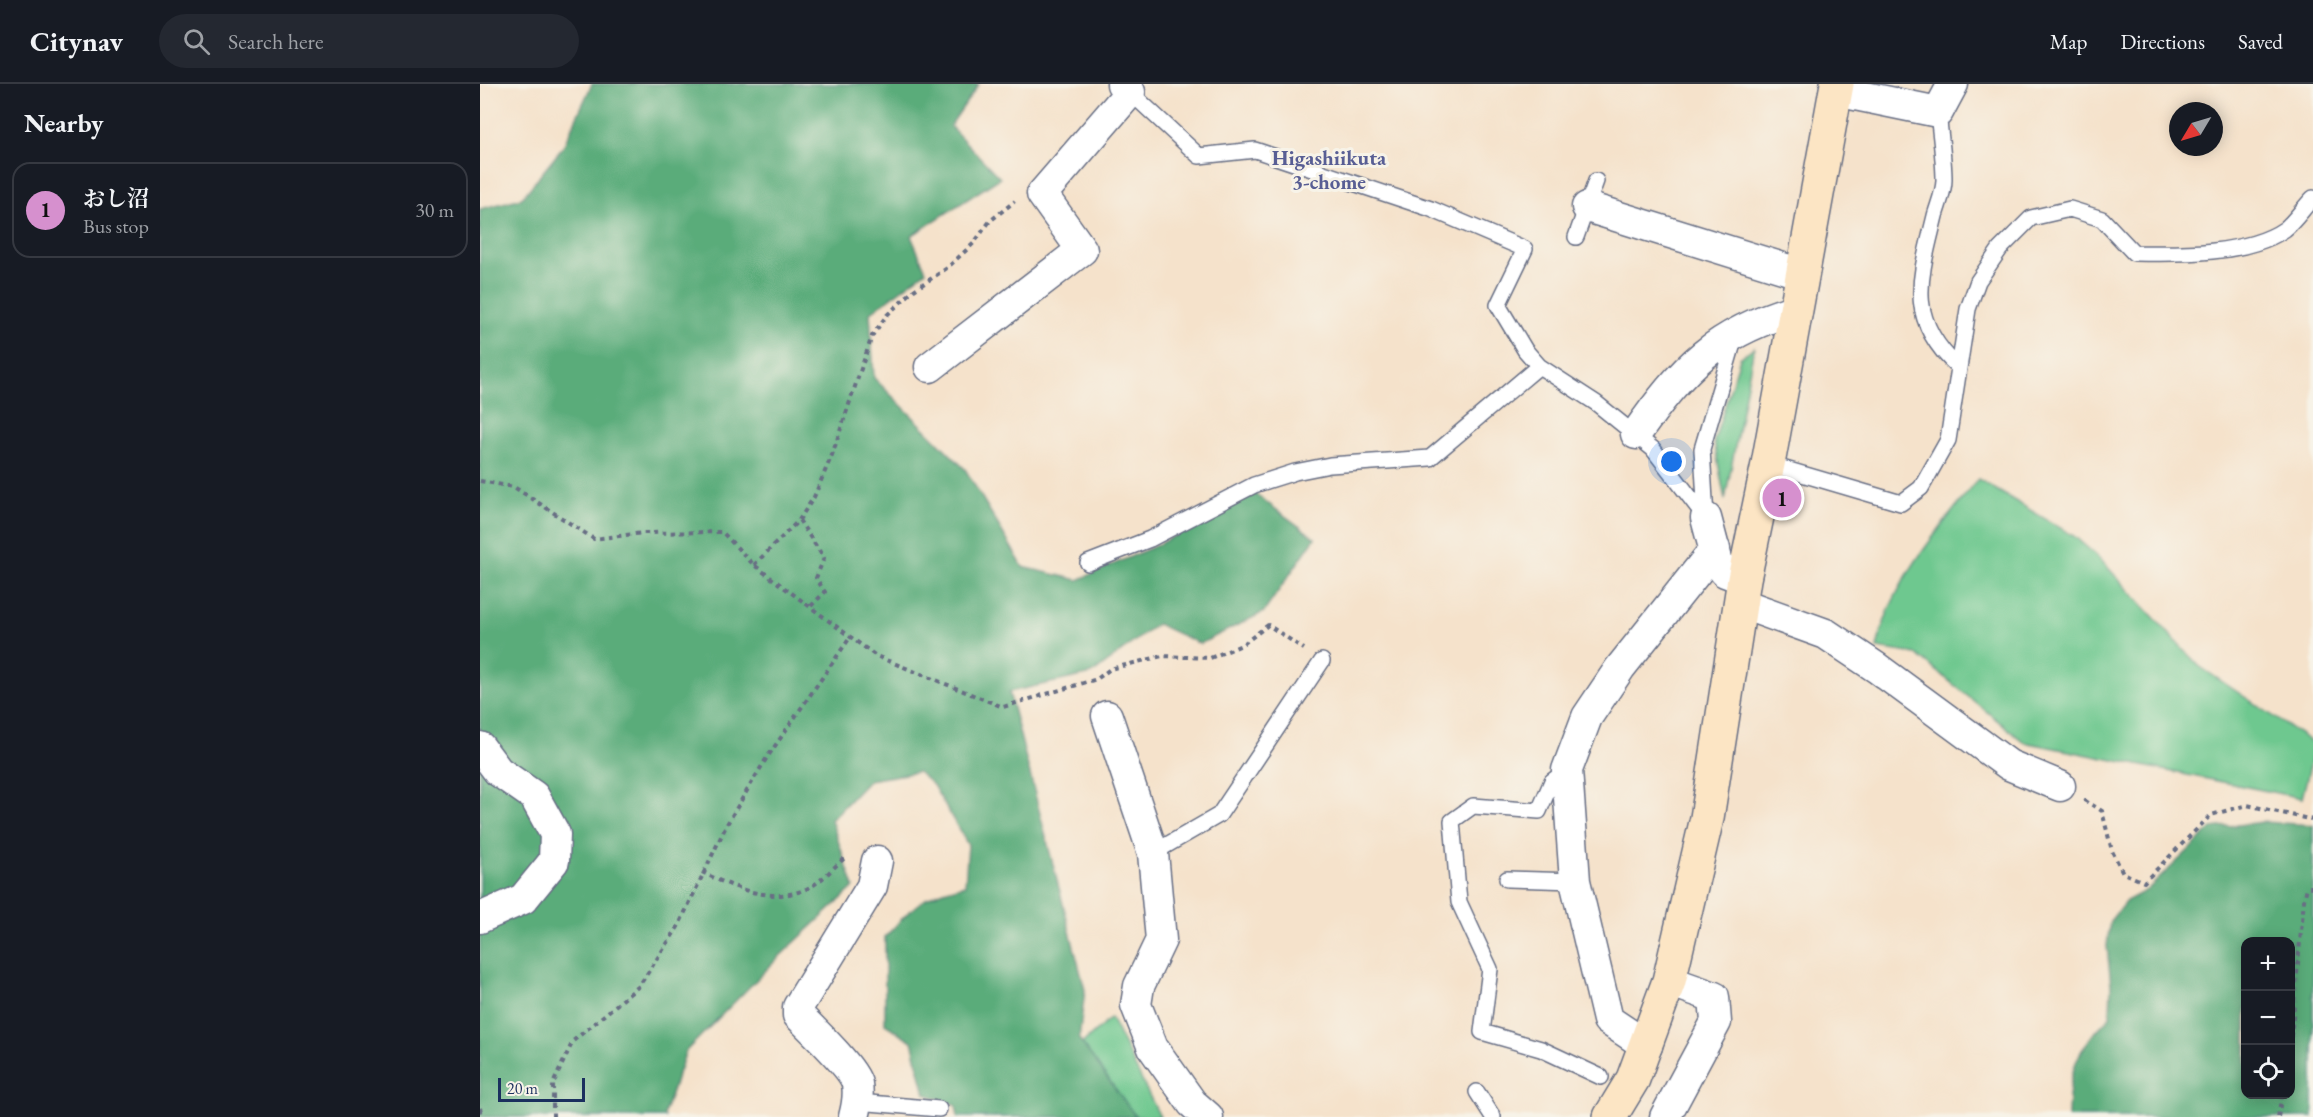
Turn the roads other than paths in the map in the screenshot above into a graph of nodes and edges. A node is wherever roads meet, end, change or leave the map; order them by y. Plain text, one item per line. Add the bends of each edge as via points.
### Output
1 (1953, 84) edge
2 (1837, 87) edge
3 (1126, 88) edge
4 (1938, 112) junction
5 (1592, 194) joint
6 (2313, 198) edge
7 (1576, 237) dead end
8 (1802, 274) junction
9 (1797, 309) junction
10 (1737, 331) junction
11 (1539, 366) junction
12 (930, 367) dead end
13 (1958, 367) junction
14 (1636, 435) junction
15 (1768, 464) junction
16 (1706, 518) junction
17 (1715, 549) junction
18 (1088, 563) dead end
19 (1742, 591) junction
20 (1322, 662) road end
21 (1107, 716) dead end
22 (480, 747) edge
23 (1567, 771) junction
24 (2060, 786) road end
25 (1153, 853) junction
26 (877, 861) road end
27 (1507, 879) dead end
28 (1575, 880) junction
29 (480, 918) edge
30 (1669, 981) junction
31 (1647, 1046) junction
32 (1601, 1077) dead end
33 (1477, 1092) dead end
34 (856, 1109) edge
35 (939, 1109) dead end
36 (1208, 1117) edge
37 (1493, 1117) edge
38 (1610, 1117) edge
39 (1665, 1117) edge

1 - 4 street
2 - 4 street
2 - 8 street
3 - 11 lane via 1199,156 1256,150 1431,209 1524,249 1498,305
3 - 12 street via 1042,194 1083,250
4 - 13 lane via 1944,182 1920,279 1921,302 1927,330 1939,350
5 - 7 lane
5 - 8 street
6 - 13 lane via 2285,228 2249,244 2176,254 2134,253 2102,219 2070,210 2031,218 2000,249 1978,281 1968,309
8 - 9 street
9 - 10 street
9 - 15 street
10 - 14 street via 1715,344 1689,368
10 - 16 lane via 1702,449
11 - 14 lane
11 - 18 lane via 1430,458 1330,465 1295,472 1254,485 1159,535
13 - 15 lane via 1948,440 1921,488 1901,503
14 - 16 lane via 1653,450
15 - 19 street
16 - 17 street
17 - 19 street via 1718,564
17 - 23 street via 1634,650 1587,717
19 - 24 street via 1826,634 2009,765
19 - 30 street via 1707,818
20 - 25 lane via 1219,815
21 - 25 street
22 - 29 street via 498,771 534,796 555,834 554,861 523,899
23 - 28 street
23 - 32 lane via 1552,781 1539,811 1473,806 1452,821 1459,902 1490,969 1482,1032 1541,1049
25 - 36 street via 1161,940 1139,986 1136,1005 1153,1048 1192,1103
26 - 34 street via 872,886 798,1007 798,1015 856,1081
27 - 28 lane
28 - 31 street via 1608,1020
30 - 31 street
30 - 39 street via 1714,997 1716,1022
31 - 38 street
33 - 37 lane
34 - 35 lane

